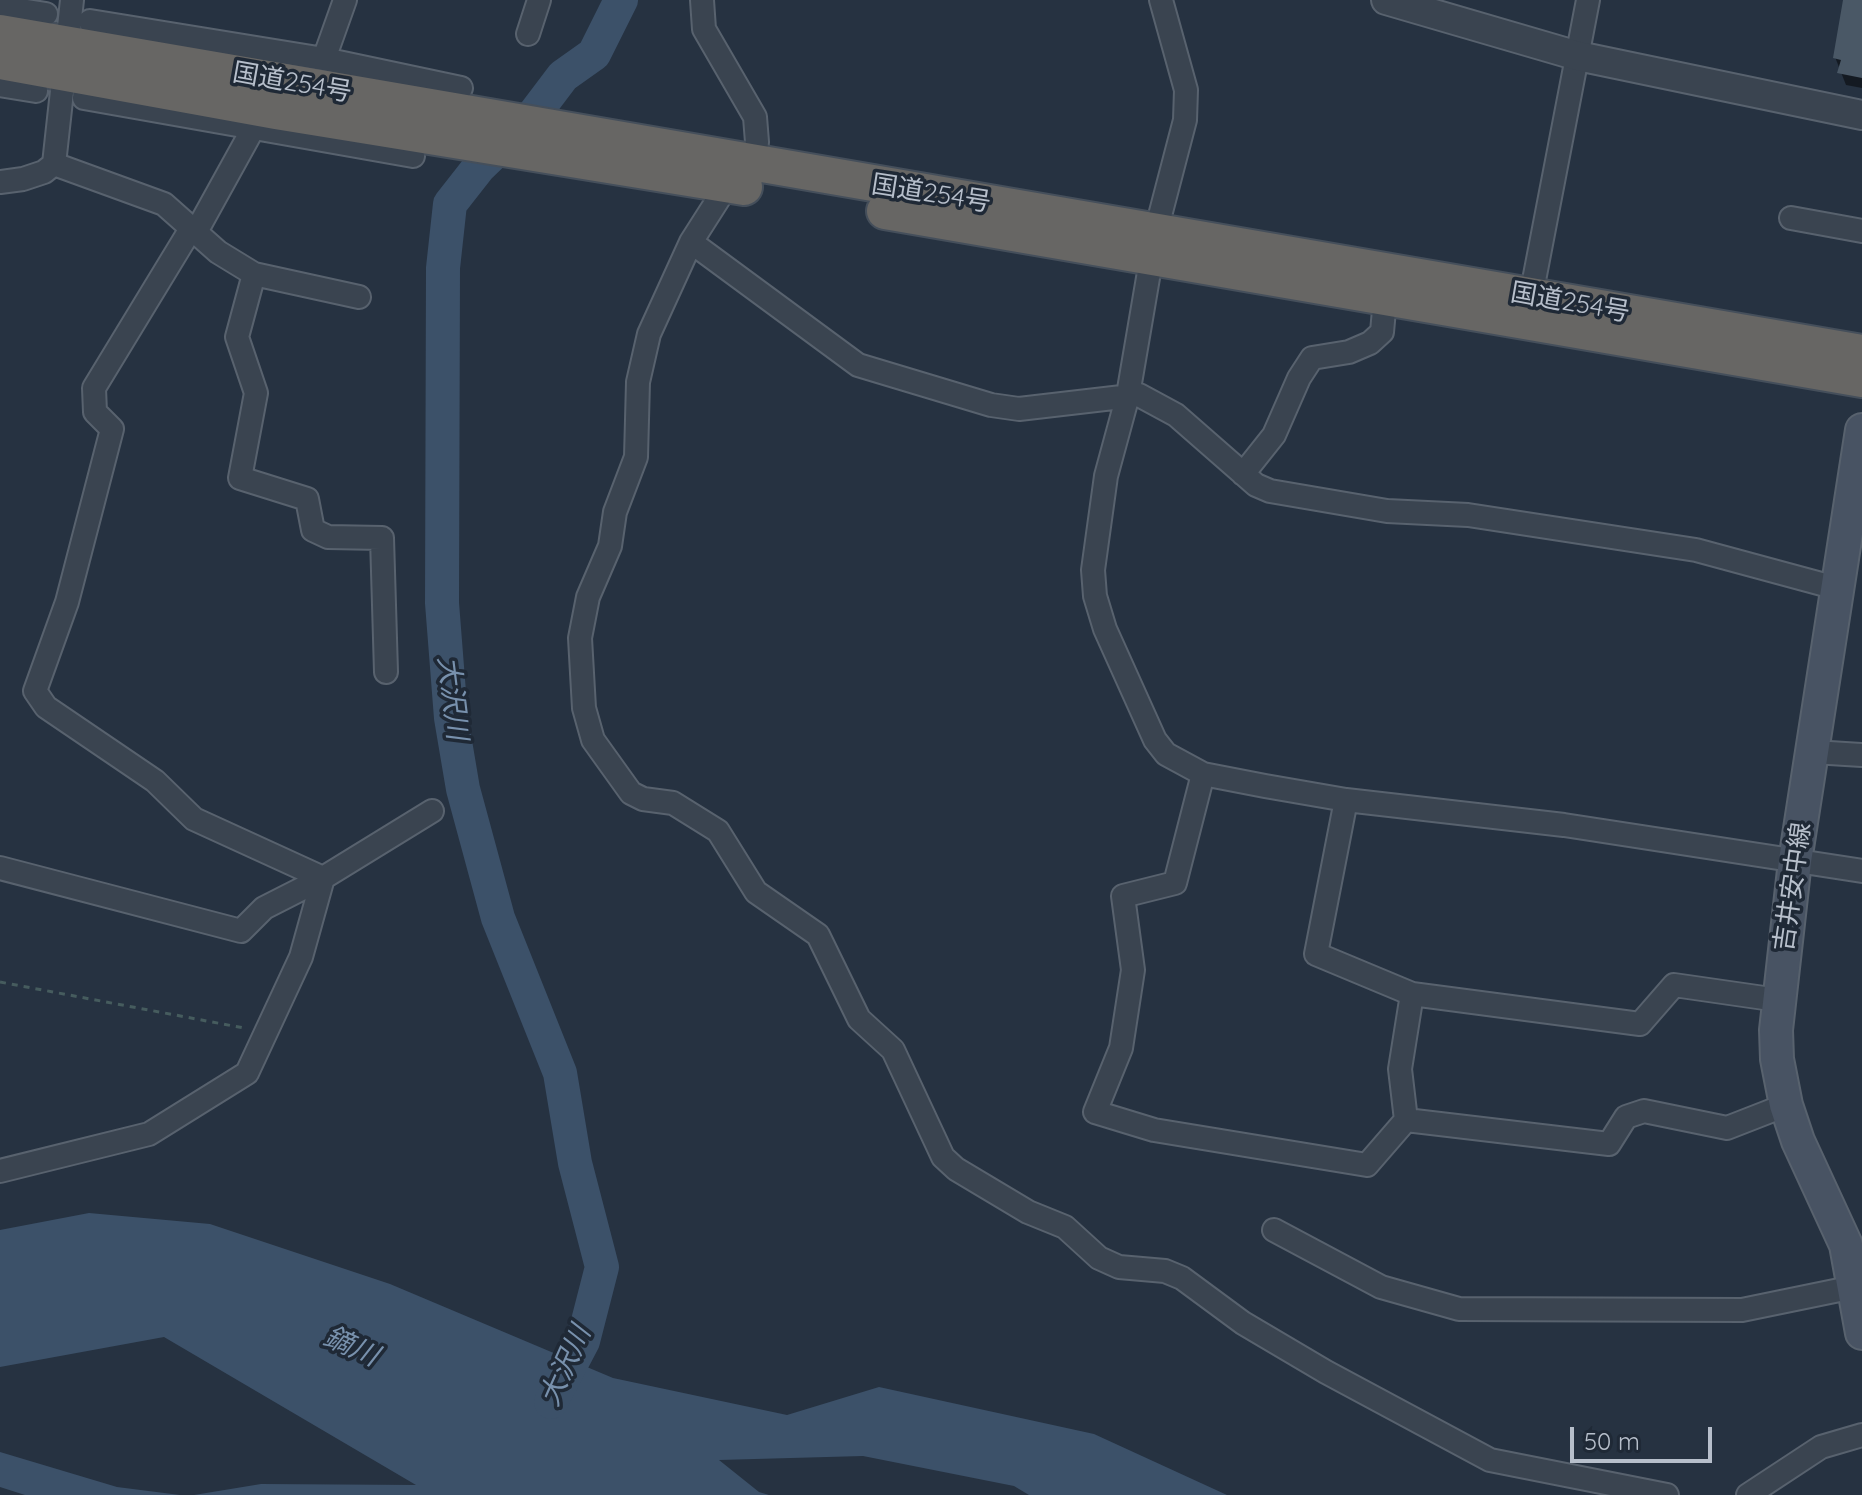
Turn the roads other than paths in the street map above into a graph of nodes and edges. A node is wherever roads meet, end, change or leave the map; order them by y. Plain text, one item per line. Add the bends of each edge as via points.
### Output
1 (72, 0) edge
2 (345, 0) edge
3 (539, 0) edge
4 (702, 0) edge
5 (1161, 0) edge
6 (1386, 0) edge
7 (1588, 0) edge
8 (0, 7) edge
9 (46, 14) dead end
10 (0, 33) edge
11 (528, 34) dead end
12 (260, 50) junction
13 (1578, 56) junction
14 (324, 59) junction
15 (0, 61) edge
16 (68, 65) junction
17 (196, 67) junction
18 (0, 85) edge
19 (1862, 115) edge
20 (441, 123) junction
21 (254, 127) junction
22 (54, 164) junction
23 (741, 174) junction
24 (0, 182) edge
25 (1791, 218) dead end
26 (194, 229) junction
27 (1862, 231) edge
28 (691, 242) junction
29 (1154, 244) junction
30 (254, 274) junction
31 (1531, 296) junction
32 (359, 297) dead end
33 (1385, 299) junction
34 (1862, 353) edge
35 (1862, 379) edge
36 (1128, 395) junction
37 (1862, 430) edge
38 (1243, 474) junction
39 (1840, 589) junction
40 (386, 672) dead end
41 (1813, 752) junction
42 (1862, 755) edge
43 (1203, 774) junction
44 (1346, 800) junction
45 (432, 811) dead end
46 (1795, 861) junction
47 (0, 868) edge
48 (1862, 871) edge
49 (323, 878) junction
50 (1412, 994) junction
51 (1778, 1000) junction
52 (1786, 1105) junction
53 (1406, 1120) junction
54 (0, 1171) edge
55 (1274, 1230) dead end
56 (1854, 1243) edge
57 (1854, 1287) junction
58 (1862, 1333) edge
59 (1862, 1435) edge
60 (1667, 1495) edge
61 (1748, 1495) edge

1 - 16 street
2 - 14 street
3 - 11 street
4 - 23 street via 704,29 755,117 757,142
5 - 29 street via 1186,90 1185,120
6 - 13 street
7 - 13 street
8 - 9 street
10 - 16 highway, 国道254号
12 - 14 street
12 - 16 street
12 - 17 street
13 - 19 street
13 - 31 street
14 - 20 street
15 - 16 highway, 国道254号
16 - 17 highway, 国道254号
16 - 18 street
16 - 20 highway, 国道254号
16 - 21 street
16 - 22 street
17 - 20 highway, 国道254号
20 - 21 street
20 - 23 highway, 国道254号
21 - 26 street
22 - 24 street via 44,172
22 - 26 street via 164,204
23 - 28 street
23 - 29 highway, 国道254号
25 - 27 street
26 - 30 street
26 - 49 street via 94,388 95,412 112,429 67,602 35,691 46,707 155,781 194,819
28 - 36 street via 792,319 869,369 1019,409
28 - 60 street via 649,334 638,382 636,457 615,512 610,546 588,597 580,638 586,726 631,793 673,803 718,831 756,892 818,935 859,1019 893,1050 943,1157 956,1169 1028,1212 1065,1227 1099,1258 1119,1267 1182,1278 1243,1323 1314,1365 1490,1460
29 - 31 highway, 国道254号
29 - 33 highway, 国道254号
29 - 36 street
30 - 32 street
30 - 40 street via 237,337 256,393 240,478 307,499 313,530 328,537 382,538
31 - 34 highway, 国道254号
33 - 35 highway, 国道254号
33 - 38 street via 1382,332 1370,343 1312,358 1274,435
36 - 38 street via 1139,395 1176,415
36 - 43 street via 1106,476 1093,570 1095,596 1155,740 1166,754
37 - 39 main road, 吉井安中線
38 - 39 street via 1270,491 1297,497 1387,511 1468,515 1696,550
39 - 41 main road, 吉井安中線
41 - 42 street
41 - 46 main road, 吉井安中線
43 - 44 street
43 - 53 street via 1175,883 1123,896 1133,970 1121,1048 1095,1112 1154,1130 1367,1165
44 - 46 street via 1564,825
44 - 50 street via 1316,954
45 - 49 street
46 - 48 street
46 - 51 main road, 吉井安中線
47 - 49 street via 241,931 264,908
49 - 54 street via 301,957 247,1073 149,1134
50 - 51 street via 1640,1024 1674,985
50 - 53 street via 1400,1069
51 - 52 main road, 吉井安中線 via 1777,1059
52 - 53 street via 1727,1128 1644,1111 1626,1117 1609,1144
52 - 56 main road, 吉井安中線 via 1798,1141
55 - 57 street via 1381,1287 1459,1309 1742,1310
56 - 57 main road, 吉井安中線
57 - 58 main road, 吉井安中線
59 - 61 street via 1821,1447

